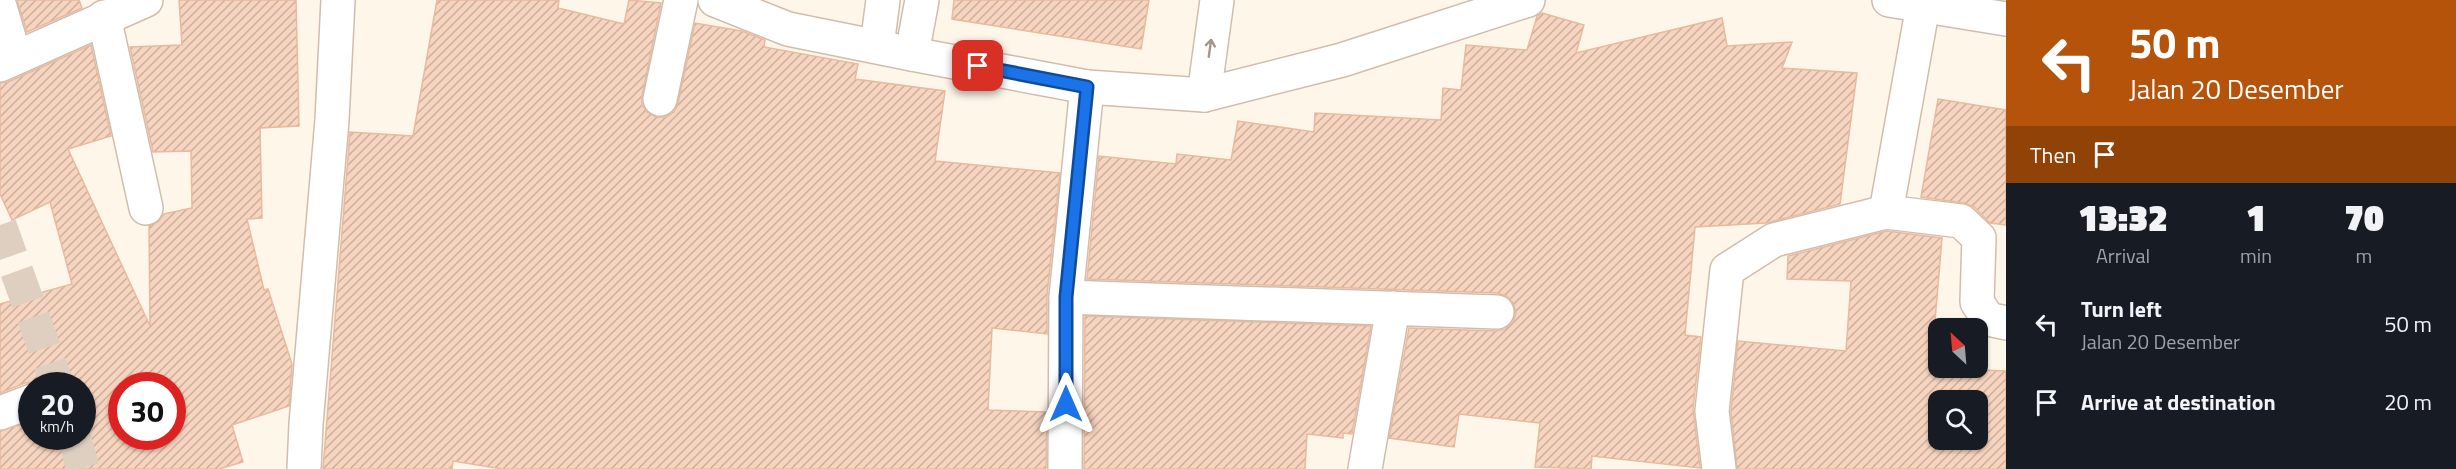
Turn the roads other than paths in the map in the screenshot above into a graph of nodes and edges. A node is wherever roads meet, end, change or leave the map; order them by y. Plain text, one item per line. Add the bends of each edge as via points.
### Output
1 (146, 0) edge
2 (338, 0) edge
3 (681, 0) edge
4 (714, 0) edge
5 (883, 0) edge
6 (922, 0) edge
7 (1217, 0) edge
8 (1528, 0) edge
9 (1889, 0) edge
10 (1923, 3) edge
11 (0, 7) edge
12 (104, 17) junction
13 (2006, 19) edge
14 (877, 46) junction
15 (912, 54) junction
16 (8, 61) edge
17 (1087, 87) junction
18 (1204, 95) junction
19 (660, 99) dead end
20 (146, 208) dead end
21 (1886, 212) junction
22 (1066, 297) junction
23 (1393, 308) junction
24 (1497, 312) dead end
25 (2006, 323) edge
26 (18, 406) edge
27 (0, 413) edge
28 (304, 469) edge
29 (1065, 469) edge
30 (1365, 469) edge
31 (1719, 469) edge

1 - 12 street
2 - 28 street
3 - 19 street
4 - 14 street via 788,30
5 - 14 street
6 - 15 street
18 -> 7 street
8 - 18 street via 1342,60
9 - 10 street
10 - 13 street
10 - 21 street
11 - 16 street
12 - 16 street
12 - 20 street
14 - 15 street
15 - 17 street
17 - 18 street
17 - 22 street
21 - 25 street via 1961,221 1979,238 1977,302 1988,319
21 - 31 street via 1774,240 1727,270 1712,411
22 - 23 street
22 - 29 street
23 - 24 street
23 - 30 street
26 - 27 street

